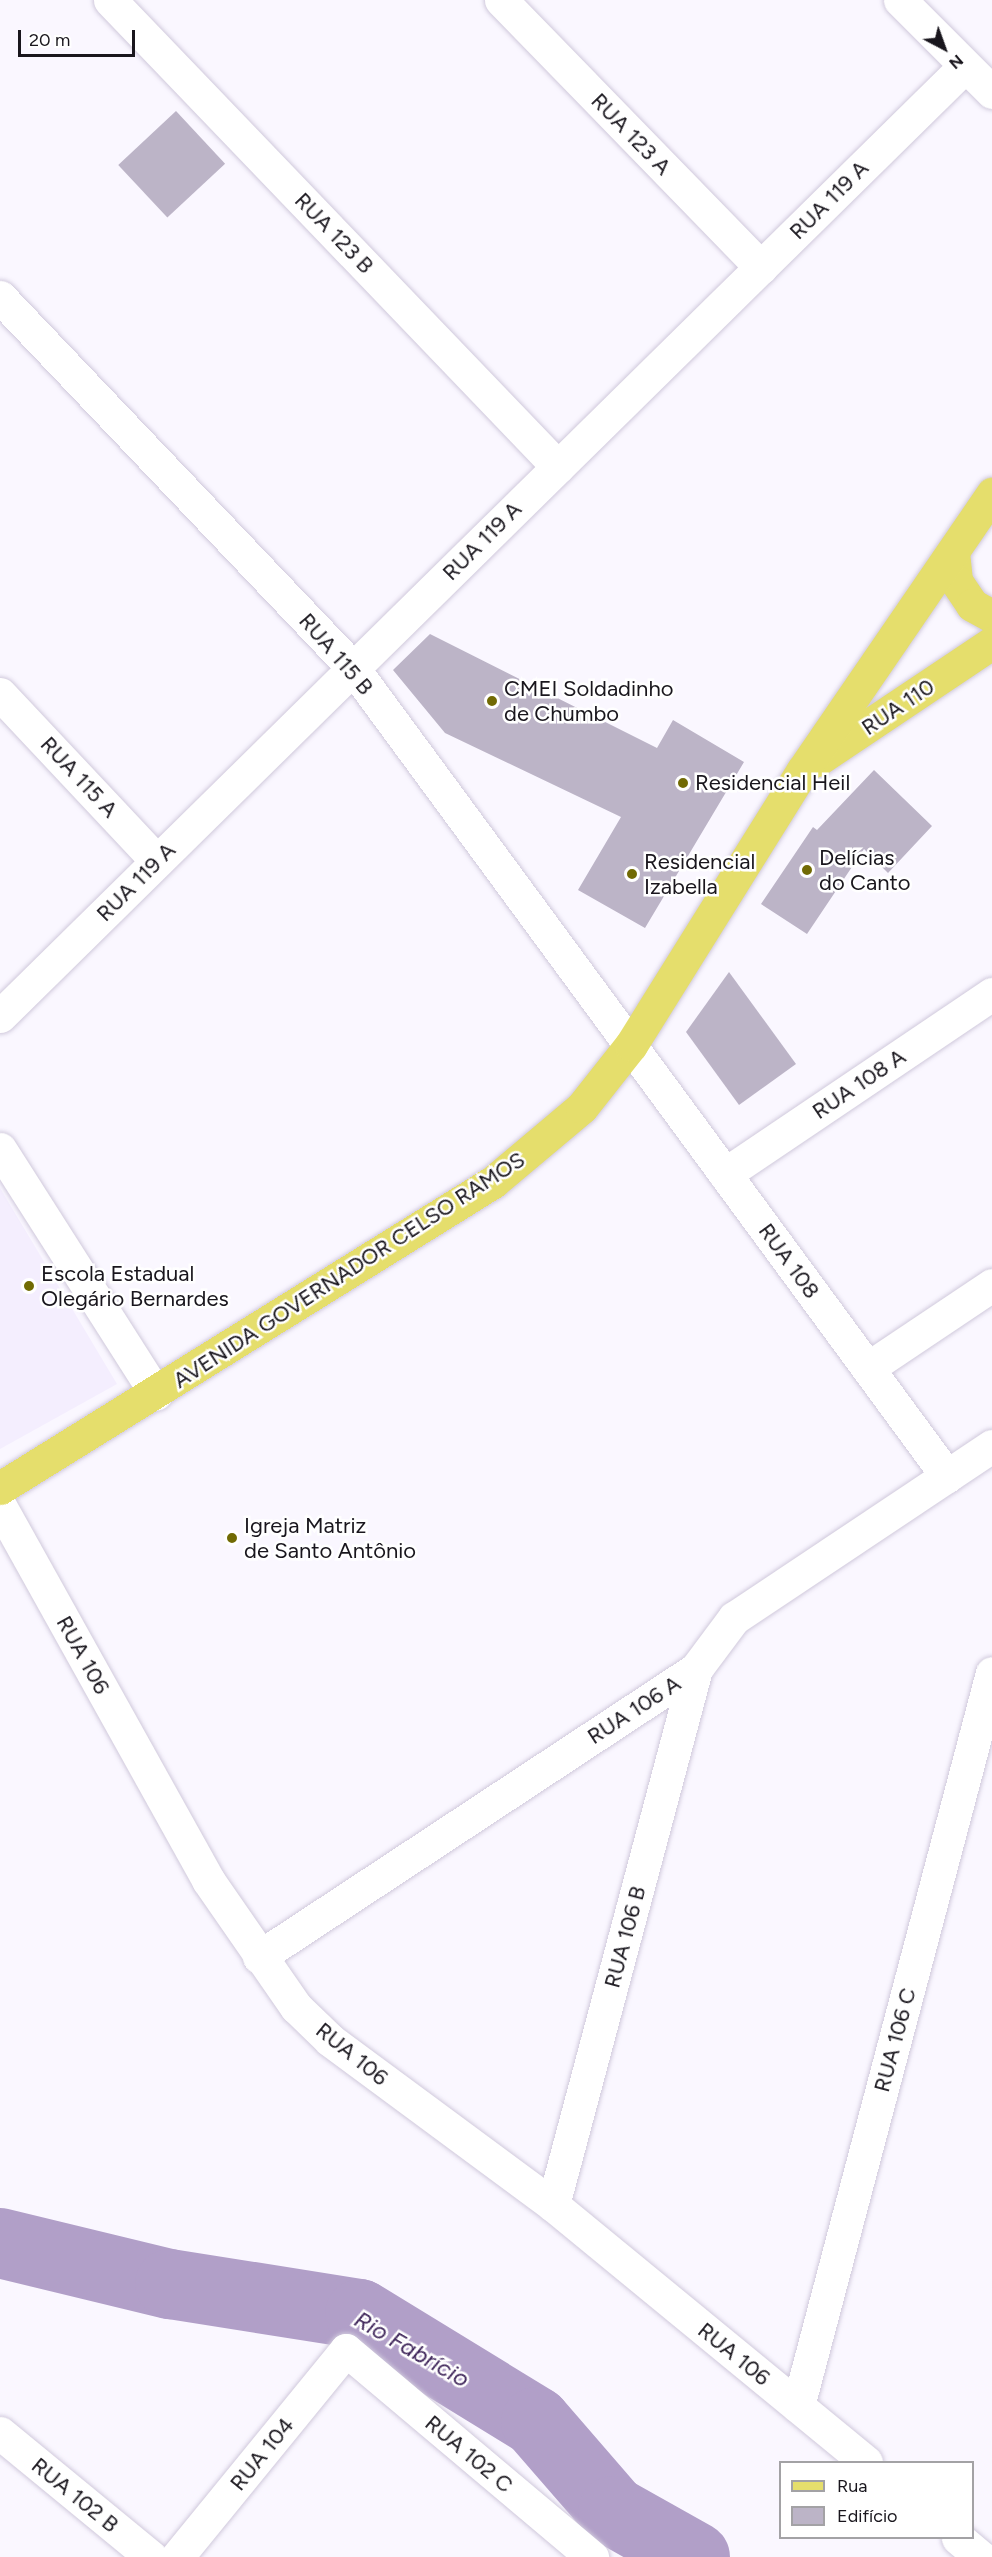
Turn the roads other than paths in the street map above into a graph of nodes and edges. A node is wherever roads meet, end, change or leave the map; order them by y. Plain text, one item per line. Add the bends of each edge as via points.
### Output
1 (110, 0) edge
2 (501, 0) edge
3 (900, 0) edge
4 (965, 66) junction
5 (992, 92) edge
6 (761, 267) junction
7 (0, 297) edge
8 (558, 467) junction
9 (992, 494) edge
10 (953, 552) junction
11 (992, 616) edge
12 (992, 643) edge
13 (353, 668) junction
14 (0, 694) edge
15 (803, 770) junction
16 (157, 861) junction
17 (992, 994) edge
18 (0, 1016) edge
19 (631, 1045) junction
20 (0, 1149) edge
21 (725, 1174) junction
22 (992, 1285) edge
23 (868, 1368) junction
24 (156, 1394) junction
25 (992, 1446) edge
26 (947, 1476) junction
27 (0, 1488) edge
28 (0, 1506) edge
29 (696, 1669) junction
30 (992, 1673) edge
31 (259, 1957) junction
32 (553, 2205) junction
33 (346, 2350) joint
34 (798, 2406) junction
35 (0, 2433) edge
36 (864, 2461) edge
37 (959, 2539) edge
38 (151, 2557) edge
39 (177, 2557) edge
40 (592, 2557) edge
41 (981, 2557) edge

1 - 8 street, RUA 123 B
2 - 6 street, RUA 123 A
3 - 4 street
4 - 5 street
4 - 6 street, RUA 119 A
6 - 8 street, RUA 119 A
7 - 13 street, RUA 115 B
8 - 13 street, RUA 119 A
9 - 10 main road, AVENIDA GOVERNADOR CELSO RAMOS
10 - 11 main road via 956,581 972,605
10 - 15 main road, AVENIDA GOVERNADOR CELSO RAMOS
12 - 15 main road, RUA 110
13 - 16 street, RUA 119 A
13 - 19 street, RUA 115 B
14 - 16 street, RUA 115 A
15 - 19 main road, AVENIDA GOVERNADOR CELSO RAMOS
16 - 18 street, RUA 119 A
17 - 21 street, RUA 108 A
19 - 21 street, RUA 108
19 - 24 main road, AVENIDA GOVERNADOR CELSO RAMOS via 582,1107 520,1162
20 - 24 street
21 - 23 street, RUA 108
22 - 23 street
23 - 26 street, RUA 108
24 - 27 main road, AVENIDA GOVERNADOR CELSO RAMOS
25 - 26 street, RUA 106 A
26 - 29 street, RUA 106 A via 734,1618
28 - 31 street, RUA 106 via 208,1880
29 - 31 street, RUA 106 A
29 - 32 street, RUA 106 B
30 - 34 street, RUA 106 C
31 - 32 street, RUA 106 via 330,2040
32 - 34 street, RUA 106
33 - 39 street, RUA 104
33 - 40 street, RUA 102 C
34 - 36 street, RUA 106
35 - 38 street, RUA 102 B
37 - 41 street

